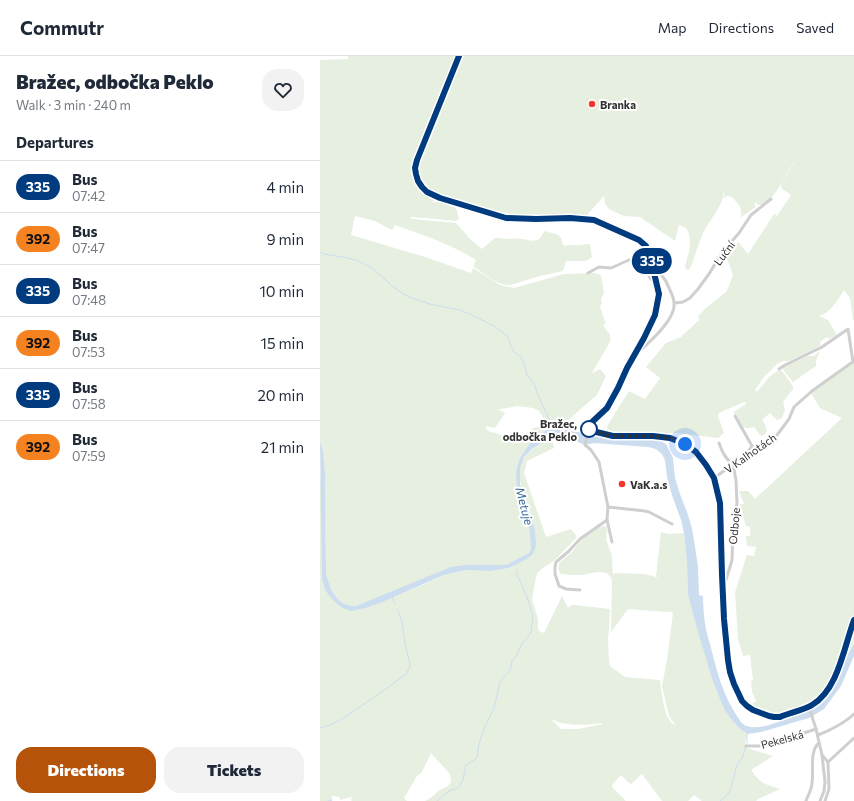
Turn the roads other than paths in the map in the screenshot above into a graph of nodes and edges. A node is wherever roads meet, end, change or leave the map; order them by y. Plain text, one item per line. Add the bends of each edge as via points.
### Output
1 (459, 56) edge
2 (771, 199) dead end
3 (650, 256) junction
4 (654, 270) junction
5 (588, 273) dead end
6 (656, 282) junction
7 (675, 303) junction
8 (635, 355) junction
9 (853, 361) edge
10 (779, 368) dead end
11 (735, 416) dead end
12 (588, 431) junction
13 (719, 443) dead end
14 (746, 455) junction
15 (734, 464) junction
16 (714, 478) junction
17 (608, 507) junction
18 (607, 520) junction
19 (672, 524) dead end
20 (612, 542) dead end
21 (722, 587) junction
22 (580, 590) dead end
23 (854, 620) edge
24 (810, 708) junction
25 (854, 714) edge
26 (816, 729) junction
27 (818, 735) junction
28 (854, 738) edge
29 (819, 742) junction
30 (746, 746) dead end
31 (822, 755) junction
32 (828, 762) junction
33 (806, 801) edge
34 (820, 801) edge
35 (825, 801) edge

1 - 3 street via 417,160 416,174 422,187 440,198 506,218 594,220 639,240 646,246
2 - 7 street, Luční via 750,214 739,234 721,254 710,274 690,298
3 - 4 street
3 - 5 street via 638,256 611,268 599,267
4 - 6 street
4 - 6 street via 648,274 651,280
4 - 7 street via 663,276
6 - 8 street via 659,294 655,315
7 - 8 street via 666,324
8 - 12 street via 607,408 591,423
9 - 10 street via 848,329 822,347
9 - 14 street, V Kalhotách via 794,407 778,435
11 - 14 street via 752,446
12 - 16 street, Odboje via 613,436 670,438 696,452
12 - 17 street via 585,445 599,462
13 - 15 street via 725,456
14 - 15 street, V Kalhotách
15 - 16 street, V Kalhotách
15 - 21 street, Odboje via 737,504 732,560
16 - 21 street, Odboje via 720,503
17 - 18 street
17 - 19 street via 649,512
18 - 20 street
18 - 22 street via 580,539 556,562 559,586
21 - 24 street, Odboje via 730,672 742,701 753,710 774,717
23 - 24 street via 834,678
24 - 26 street
25 - 27 street via 848,720
26 - 27 street
26 - 30 street, Pekelská via 768,745
27 - 29 street
28 - 32 street
29 - 31 street
29 - 33 street via 814,750 811,790
31 - 32 street
31 - 34 street via 825,782
32 - 35 street via 829,789

